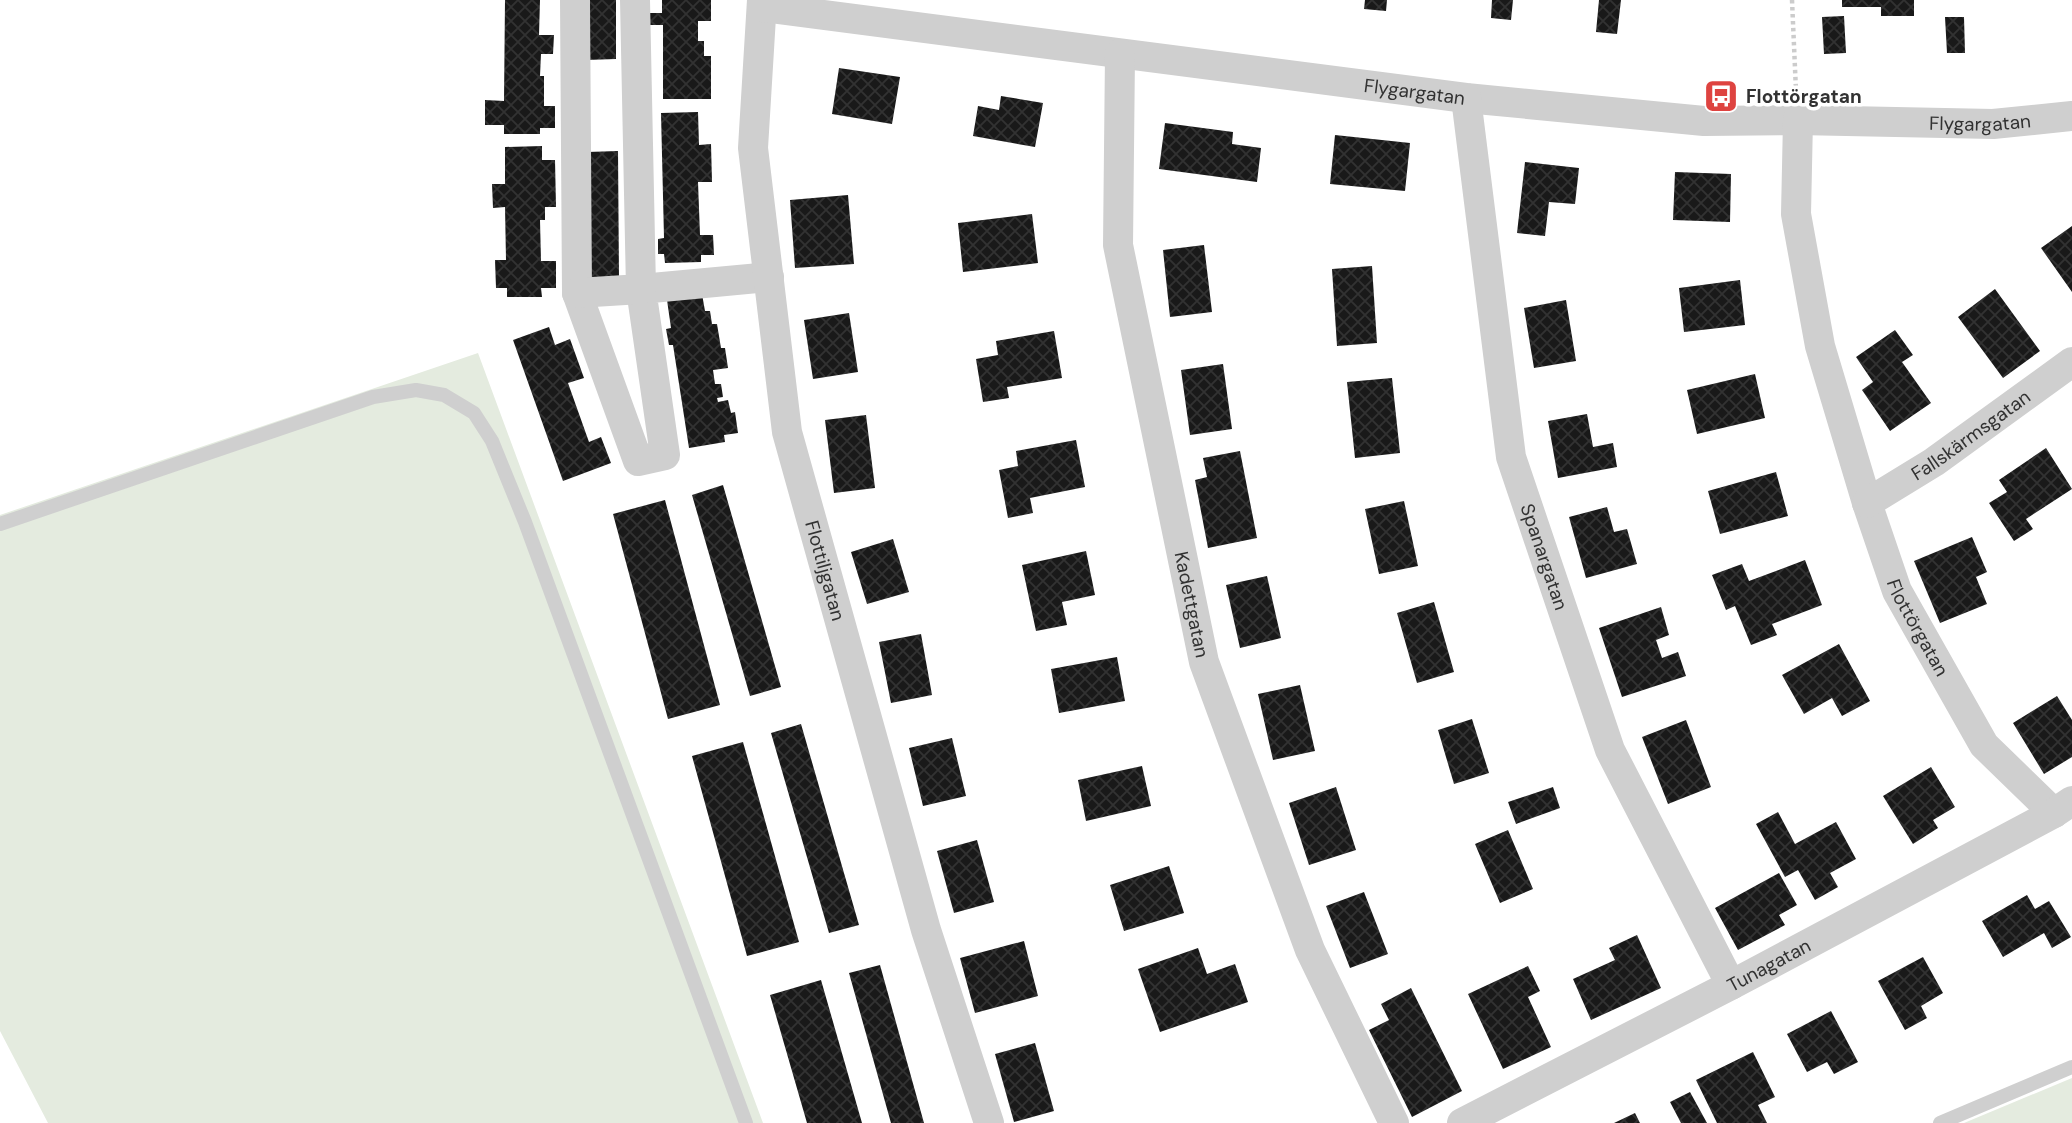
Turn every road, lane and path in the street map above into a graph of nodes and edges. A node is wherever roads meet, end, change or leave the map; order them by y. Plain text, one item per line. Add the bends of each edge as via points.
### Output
1 (575, 0) edge
2 (635, 0) edge
3 (1792, 0) edge
4 (762, 4) edge
5 (1120, 54) junction
6 (1466, 98) junction
7 (2072, 116) edge
8 (1798, 120) junction
9 (769, 276) junction
10 (641, 289) junction
11 (577, 293) junction
12 (2072, 362) edge
13 (1867, 503) junction
14 (0, 524) edge
15 (2063, 807) edge
16 (1731, 985) junction
17 (2072, 1067) edge
18 (746, 1123) edge
19 (989, 1123) edge
20 (1394, 1123) edge
21 (1462, 1123) edge
22 (1940, 1123) edge

1 - 11 street
2 - 10 street
3 - 8 path
4 - 5 street, Flygargatan
4 - 9 street, Flottiljgatan via 753,148
5 - 6 street, Flygargatan
5 - 20 street, Kadettgatan via 1118,244 1204,662 1310,950
6 - 8 street, Flygargatan via 1704,121
6 - 16 street, Spanargatan via 1511,457 1609,750
7 - 8 street, Flygargatan via 1993,124
8 - 13 street, Flottörgatan via 1798,227 1820,346
9 - 10 street
9 - 19 street, Flottiljgatan via 788,432 926,930
10 - 11 street
10 - 11 street via 665,455 638,461
12 - 13 street, Fallskärmsgatan via 1934,462
13 - 15 street, Flottörgatan via 1897,591 1984,745
14 - 18 lane via 373,397 416,390 444,395 474,413 492,442 525,522
15 - 16 street, Tunagatan
16 - 21 street, Tunagatan
17 - 22 lane

